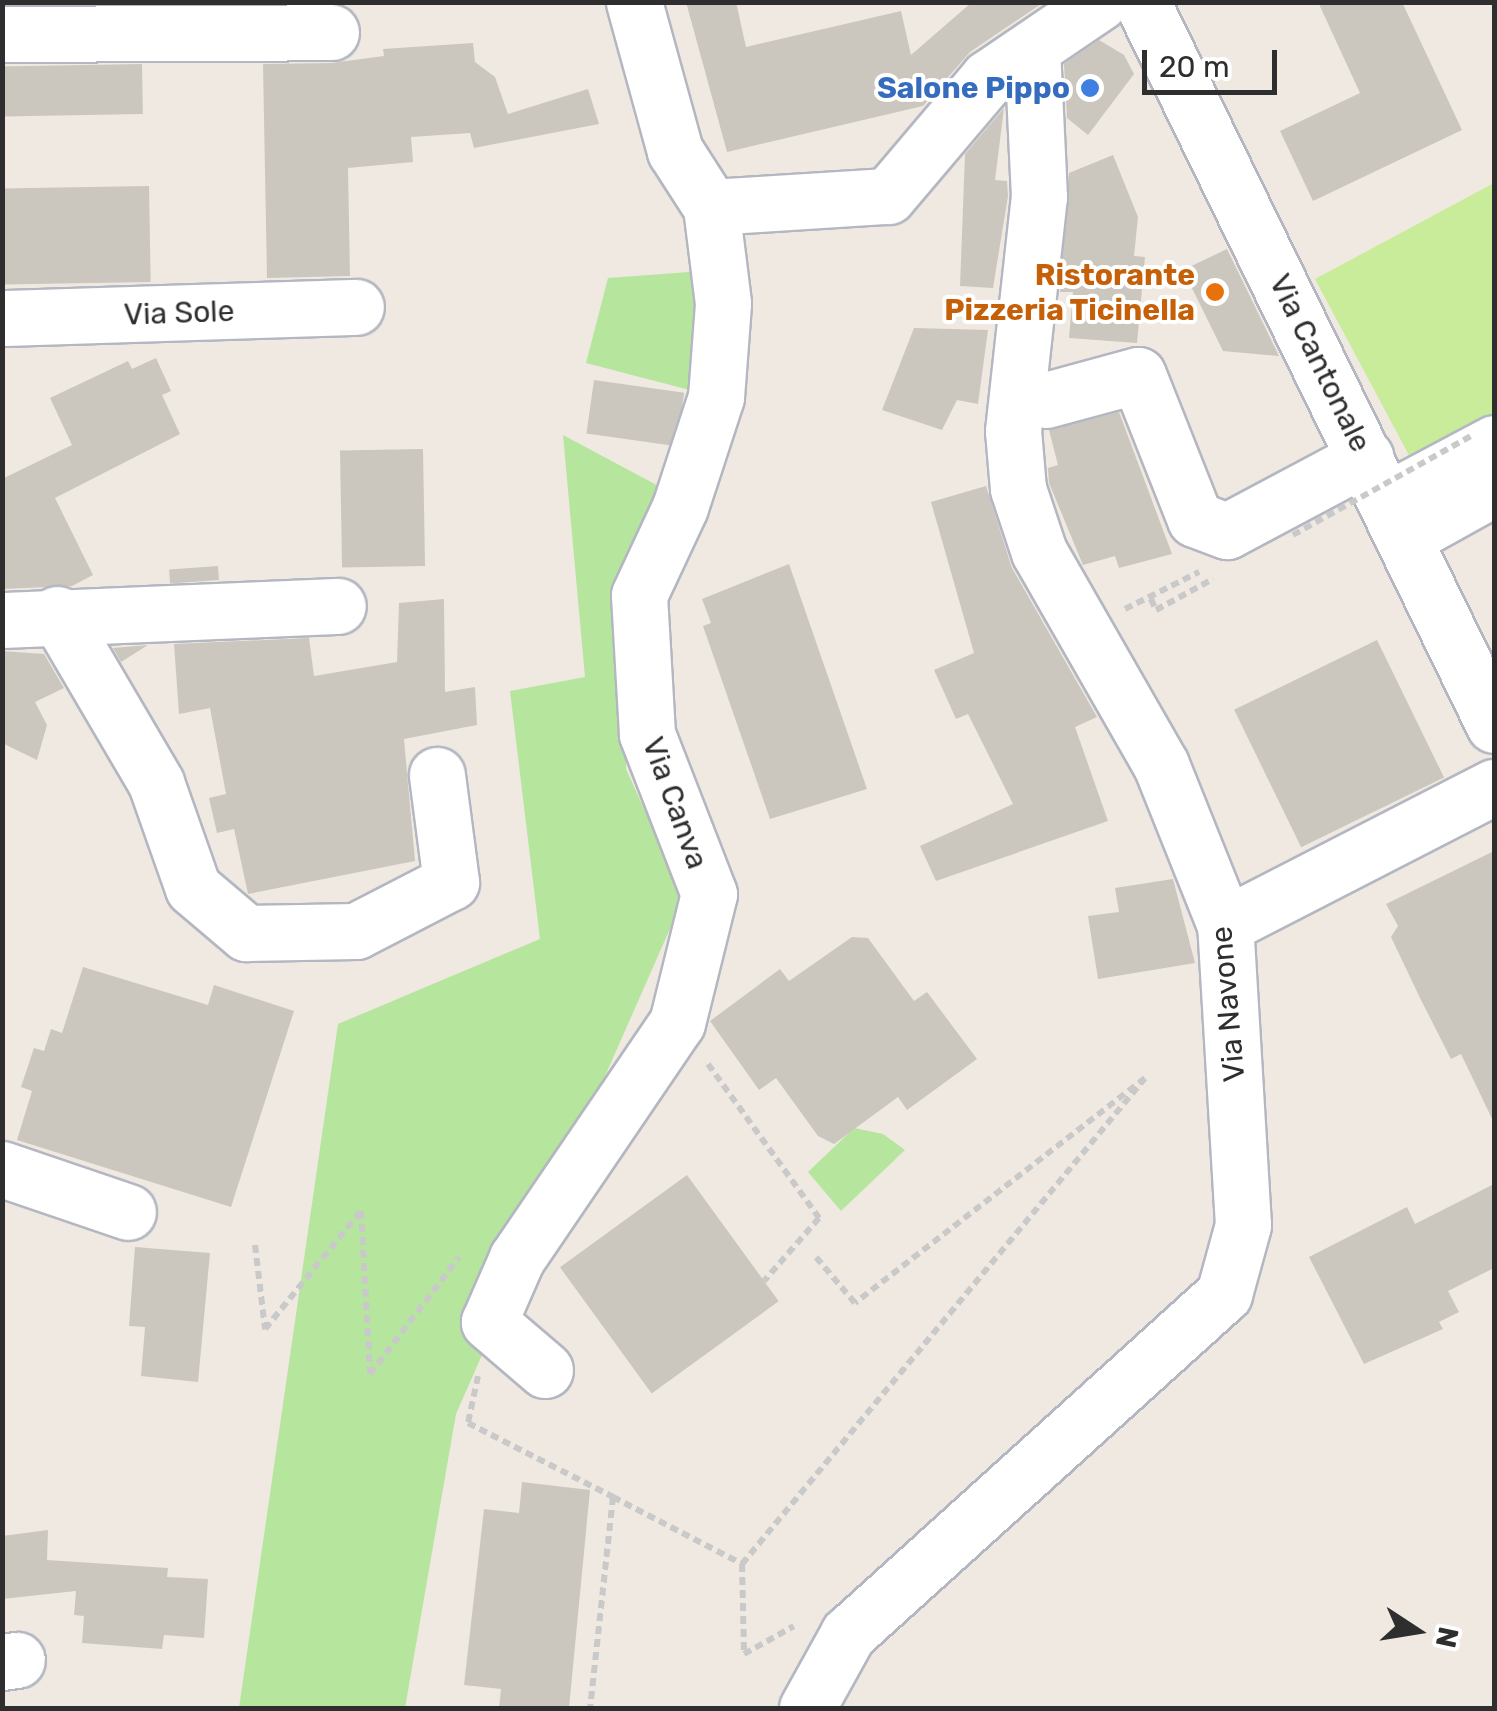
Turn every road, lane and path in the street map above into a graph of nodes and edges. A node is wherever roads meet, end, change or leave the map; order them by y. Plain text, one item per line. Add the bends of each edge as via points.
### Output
1 (634, 2) edge
2 (1100, 2) edge
3 (1142, 2) edge
4 (332, 32) dead end
5 (2, 34) edge
6 (1032, 50) junction
7 (711, 207) junction
8 (356, 307) dead end
9 (2, 318) edge
10 (1046, 400) dead end
11 (1484, 439) edge
12 (1494, 488) edge
13 (1386, 498) junction
14 (1292, 535) dead end
15 (338, 606) dead end
16 (57, 614) junction
17 (2, 620) edge
18 (1494, 726) edge
19 (437, 775) dead end
20 (1494, 787) edge
21 (1225, 924) junction
22 (677, 1022) junction
23 (2, 1169) edge
24 (128, 1212) dead end
25 (255, 1245) dead end
26 (466, 1248) dead end
27 (815, 1256) dead end
28 (764, 1281) dead end
29 (546, 1370) dead end
30 (468, 1423) dead end
31 (613, 1496) junction
32 (590, 1708) edge
33 (807, 1708) edge

1 - 7 street, Via Canva via 675,150
2 - 6 street
3 - 13 street, Via Cantonale
4 - 5 street
6 - 7 street via 988,78 888,196
6 - 21 street, Via Navone via 1039,197 1013,432 1018,488 1039,552 1161,765
7 - 22 street, Via Canva via 723,303 716,397 680,508 638,595 647,734 708,894
8 - 9 street, Via Sole
10 - 13 street via 1138,375 1195,518 1227,531
11 - 13 street
11 - 14 path, bridge
12 - 13 street
13 - 18 street, Via Cantonale
15 - 16 street
16 - 17 street
16 - 19 street via 156,783 194,888 246,932 356,931 451,882
20 - 21 street
21 - 33 street, Via Navone via 1243,1224 1224,1294 848,1634
22 - 28 path via 820,1218
22 - 29 street, Via Canva via 517,1258 489,1322
23 - 24 street
25 - 26 path via 265,1328 361,1211 370,1374
27 - 31 path via 854,1303 1145,1078 742,1564
30 - 31 path
31 - 32 path

